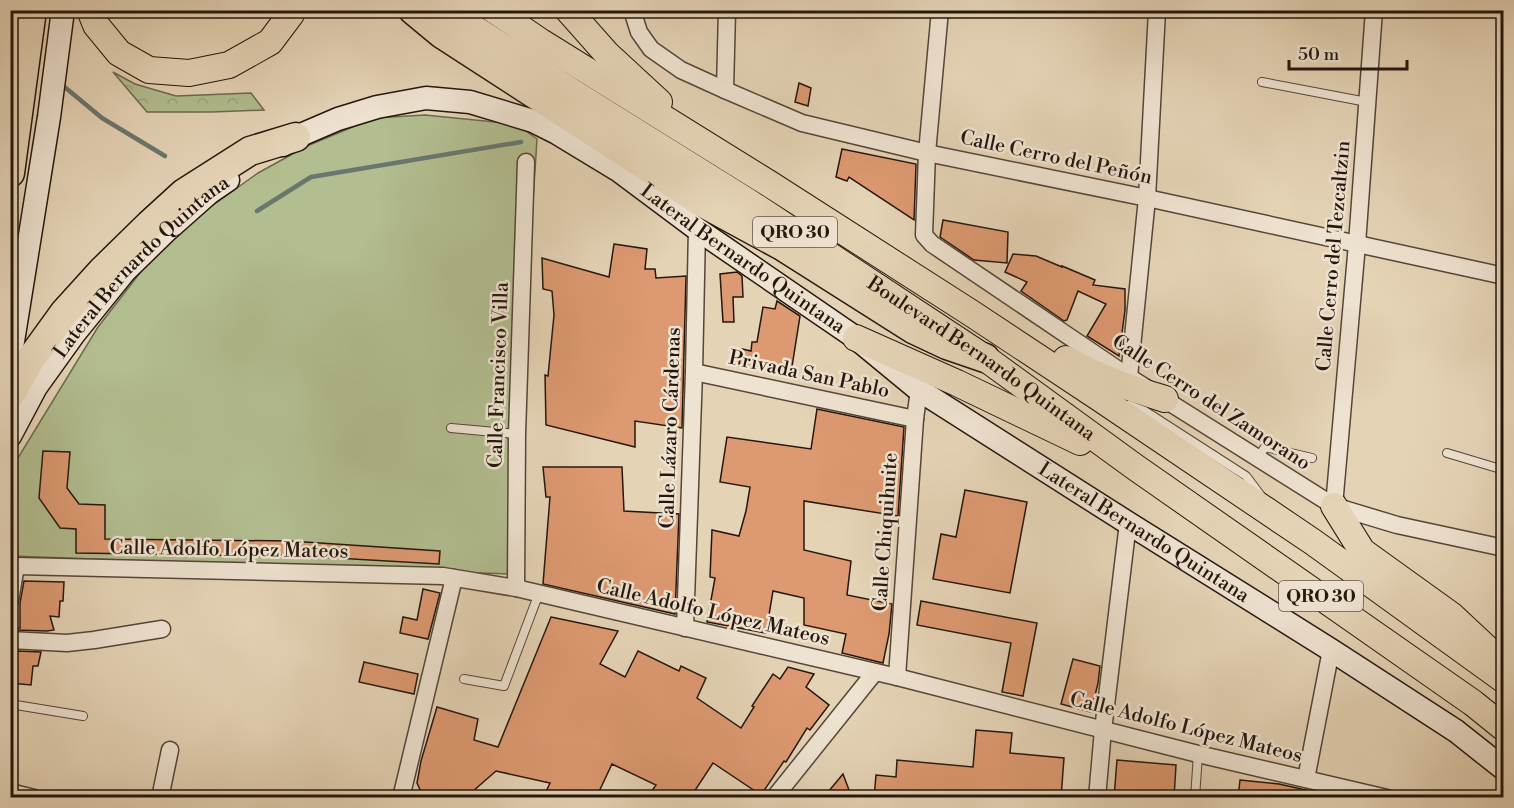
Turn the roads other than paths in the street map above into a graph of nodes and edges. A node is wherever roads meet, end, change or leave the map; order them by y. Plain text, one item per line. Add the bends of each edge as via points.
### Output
1 (32, 10) edge
2 (63, 10) edge
3 (90, 10) edge
4 (292, 10) edge
5 (413, 10) edge
6 (446, 10) edge
7 (494, 10) edge
8 (568, 10) edge
9 (727, 10) edge
10 (940, 10) edge
11 (1374, 10) edge
12 (1157, 11) edge
13 (633, 14) edge
14 (1262, 82) dead end
15 (725, 90) junction
16 (1367, 102) junction
17 (296, 137) junction
18 (927, 153) junction
19 (526, 162) dead end
20 (10, 173) edge
21 (768, 183) junction
22 (1147, 198) junction
23 (699, 216) junction
24 (1357, 244) junction
25 (1503, 276) edge
26 (971, 313) junction
27 (856, 338) junction
28 (985, 358) junction
29 (10, 360) edge
30 (694, 372) junction
31 (1129, 377) junction
32 (919, 390) junction
33 (10, 396) edge
34 (1165, 399) junction
35 (915, 419) junction
36 (451, 428) dead end
37 (518, 434) junction
38 (10, 436) edge
39 (1447, 453) dead end
40 (1258, 458) junction
41 (1312, 458) dead end
42 (1135, 467) junction
43 (1503, 470) edge
44 (1334, 506) junction
45 (1128, 524) junction
46 (1503, 548) edge
47 (454, 578) junction
48 (516, 588) junction
49 (539, 593) junction
50 (10, 601) edge
51 (686, 628) junction
52 (162, 629) dead end
53 (10, 640) edge
54 (1331, 650) junction
55 (1503, 664) edge
56 (875, 672) junction
57 (897, 677) junction
58 (464, 679) dead end
59 (1503, 680) edge
60 (10, 704) edge
61 (83, 716) dead end
62 (1503, 728) edge
63 (1103, 730) junction
64 (170, 750) dead end
65 (1198, 754) junction
66 (1503, 769) edge
67 (1306, 779) junction
68 (10, 792) edge
69 (34, 798) edge
70 (160, 798) edge
71 (401, 798) edge
72 (774, 798) edge
73 (1096, 798) edge
74 (1195, 798) edge
75 (1387, 798) edge

1 - 20 highway
2 - 29 street
3 - 4 main road via 96,25 119,53 149,70 189,73 229,65 270,42
5 - 23 highway
6 - 28 main road, Boulevard Bernardo Quintana / QRO 30
7 - 21 main road, Boulevard Bernardo Quintana / QRO 30
8 - 21 main road via 607,54 663,105
9 - 15 street
10 - 18 street
11 - 16 street, Calle Cerro del Tezcaltzin
12 - 22 street
13 - 15 street, Calle Cerro del Peñón via 651,49 681,70
14 - 16 lane
15 - 18 street, Calle Cerro del Peñón via 802,123
16 - 24 street, Calle Cerro del Tezcaltzin
17 - 23 street, Lateral Bernardo Quintana via 377,107 426,98 470,102 557,133
17 - 33 highway via 250,151 184,193 64,313
17 - 38 street, Lateral Bernardo Quintana via 209,193 125,271 36,387
18 - 22 street, Calle Cerro del Peñón
18 - 31 street, Calle Cerro del Zamorano via 924,235 932,244
19 - 37 street, Calle Francisco Villa
21 - 26 main road, Boulevard Bernardo Quintana / QRO 30
22 - 24 street, Calle Cerro del Peñón
22 - 31 street
23 - 27 street, Lateral Bernardo Quintana
23 - 28 highway via 782,246 914,329
23 - 30 street, Calle Lázaro Cárdenas
24 - 25 street, Calle Cerro del Peñón
24 - 44 street, Calle Cerro del Tezcaltzin
26 - 34 main road via 1029,338 1084,369
26 - 59 main road, Boulevard Bernardo Quintana / QRO 30 via 1314,542
27 - 32 street, Lateral Bernardo Quintana
27 - 42 main road
28 - 42 main road, Boulevard Bernardo Quintana / QRO 30
30 - 35 street, Privada San Pablo
30 - 51 street, Calle Lázaro Cárdenas
31 - 34 street, Calle Cerro del Zamorano
32 - 35 street, Calle Chiquihuite
32 - 45 street, Lateral Bernardo Quintana
34 - 40 street, Calle Cerro del Zamorano
35 - 57 street, Calle Chiquihuite
36 - 37 lane
37 - 48 street, Calle Francisco Villa
39 - 43 lane
40 - 41 lane via 1265,447
40 - 44 street, Calle Cerro del Zamorano
42 - 62 main road, Boulevard Bernardo Quintana / QRO 30 via 1473,702
44 - 46 street, Calle Cerro del Zamorano via 1397,525
44 - 55 main road via 1362,551 1451,615
45 - 54 street, Lateral Bernardo Quintana
45 - 63 street
47 - 48 street, Calle Adolfo López Mateos
47 - 50 street, Calle Adolfo López Mateos via 16,566
47 - 71 street
48 - 49 street, Calle Adolfo López Mateos
49 - 51 street, Calle Adolfo López Mateos
49 - 58 lane via 504,686
51 - 56 street, Calle Adolfo López Mateos
52 - 53 street via 67,643
54 - 66 street, Lateral Bernardo Quintana via 1456,731
54 - 67 street
56 - 57 street, Calle Adolfo López Mateos
56 - 72 street
57 - 63 street, Calle Adolfo López Mateos
60 - 61 lane
63 - 65 street, Calle Adolfo López Mateos
63 - 73 street
64 - 70 street
65 - 67 street, Calle Adolfo López Mateos
65 - 74 lane
67 - 75 street, Calle Adolfo López Mateos
68 - 69 street

